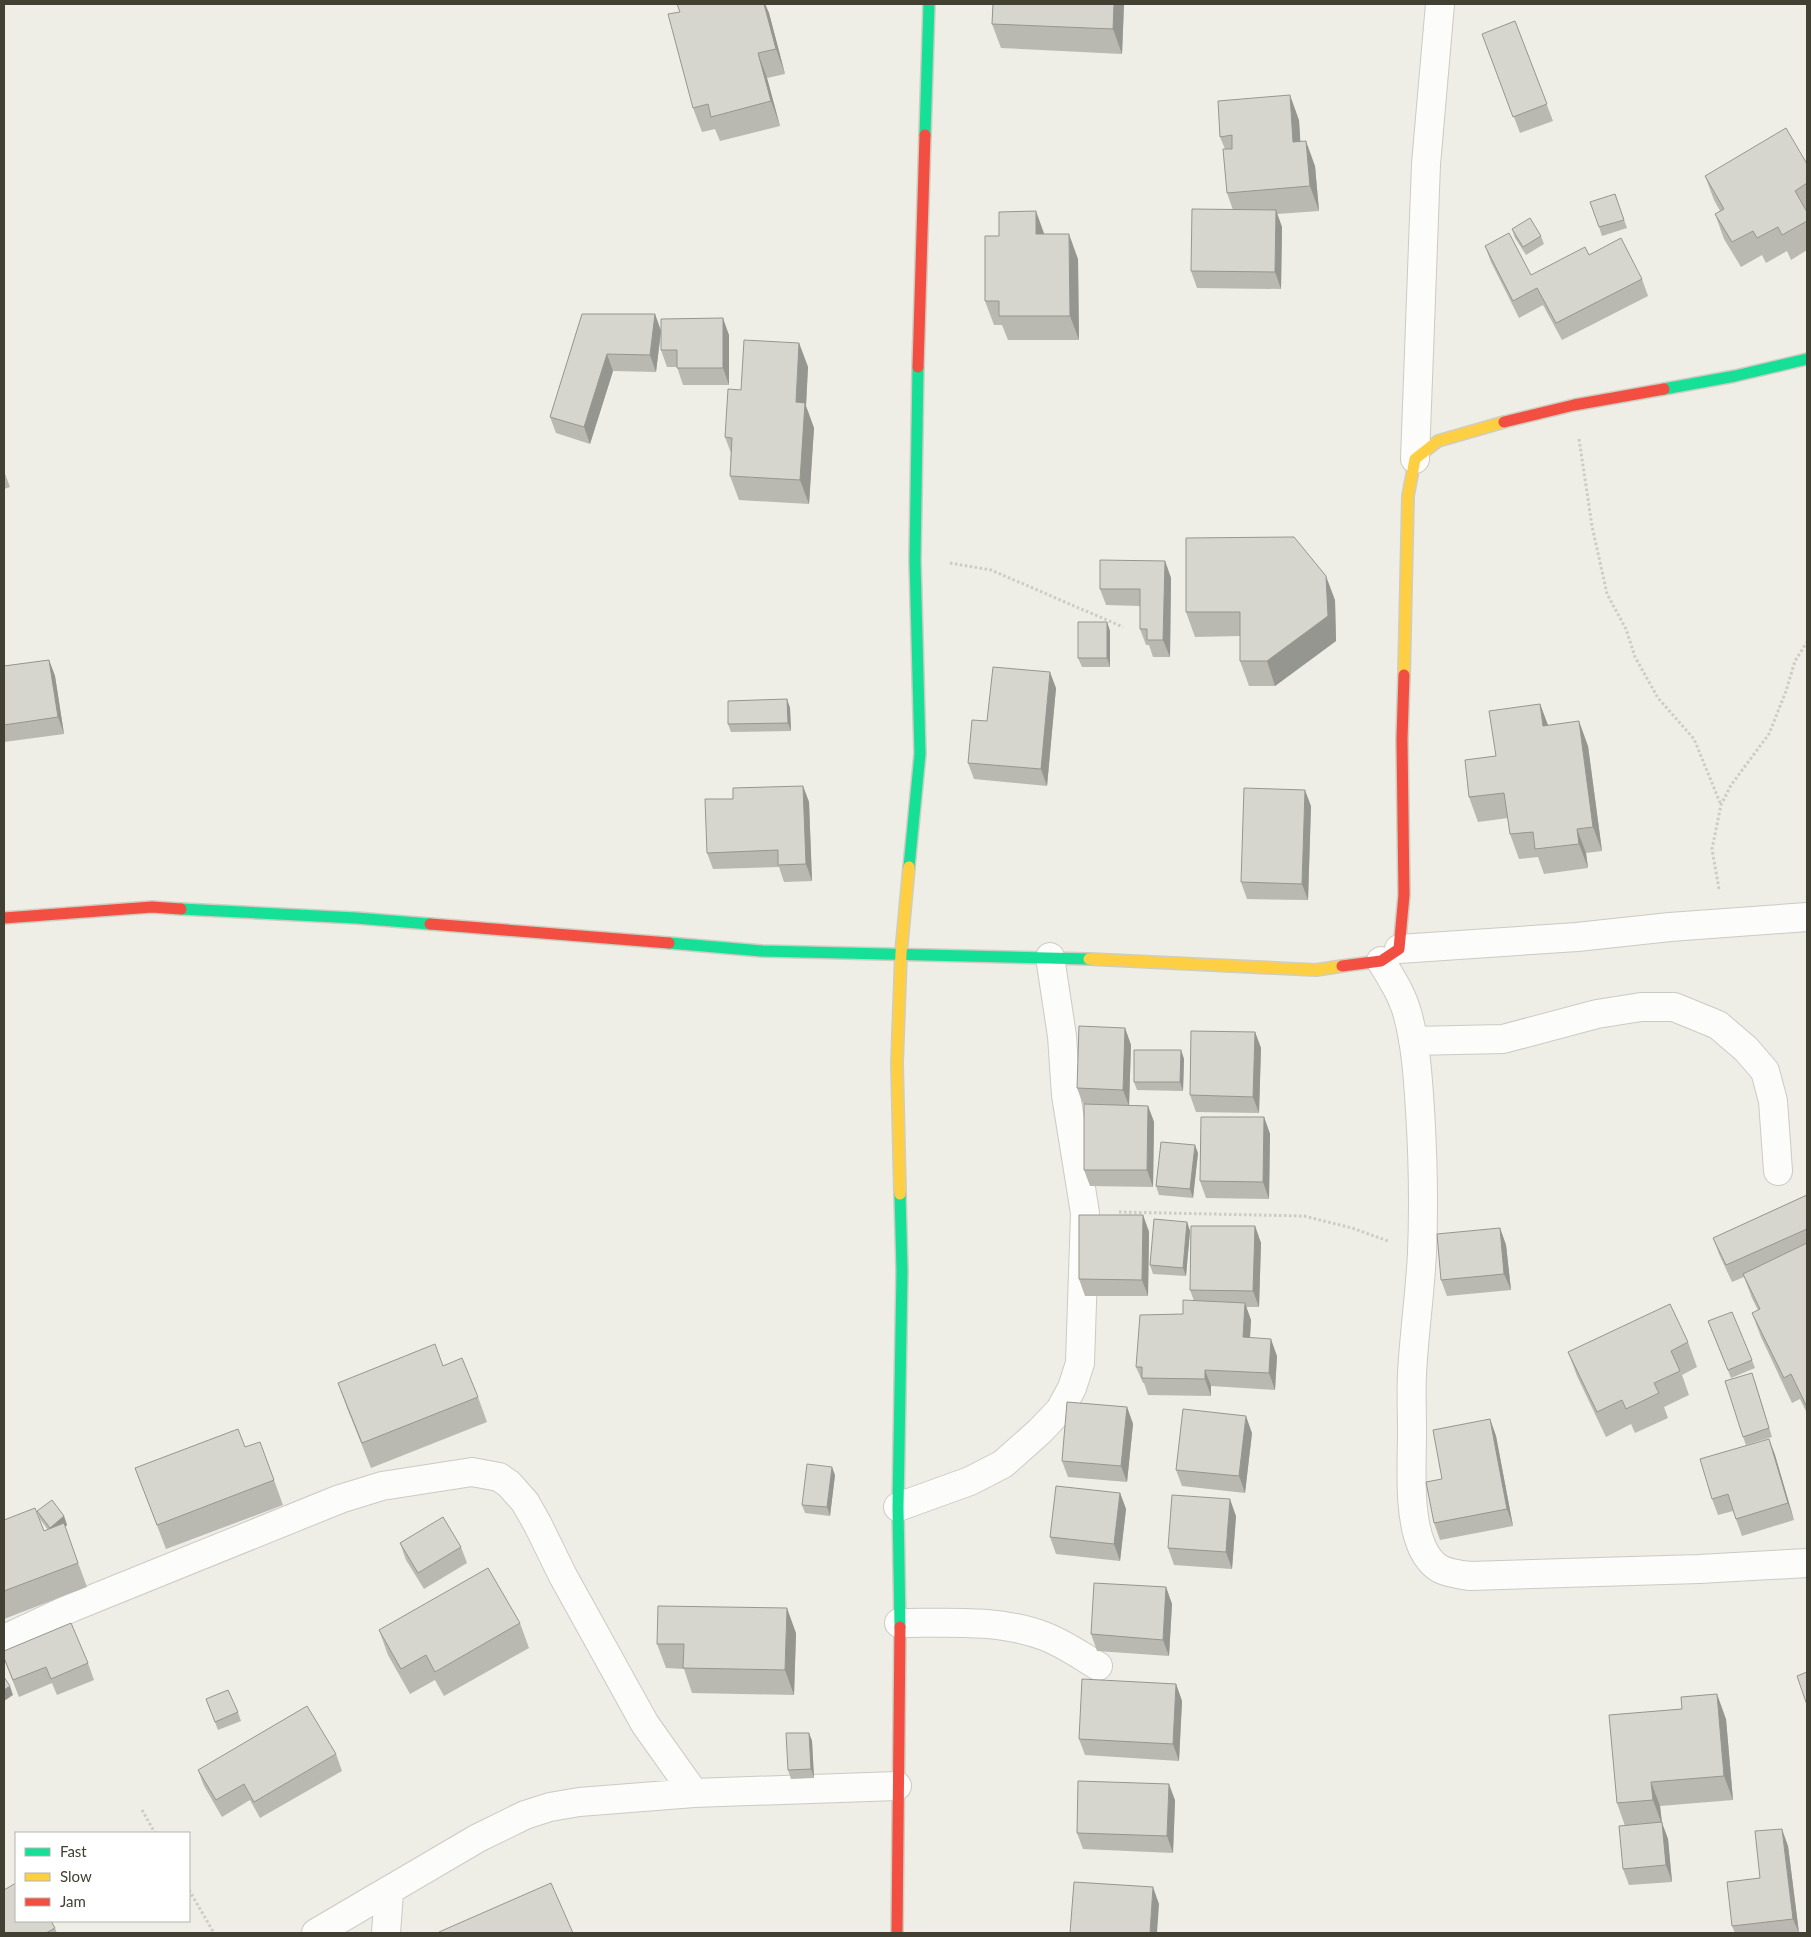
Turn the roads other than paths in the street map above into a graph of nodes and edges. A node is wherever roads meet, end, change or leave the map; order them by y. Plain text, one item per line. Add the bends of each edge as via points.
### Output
1 (929, 4) edge
2 (1440, 4) edge
3 (1807, 359) edge
4 (1415, 459) junction
5 (1807, 917) edge
6 (4, 918) edge
7 (901, 953) junction
8 (1390, 955) junction
9 (1050, 957) junction
10 (1413, 1041) junction
11 (1778, 1171) dead end
12 (898, 1507) junction
13 (1807, 1563) edge
14 (899, 1623) junction
15 (4, 1640) edge
16 (1098, 1666) dead end
17 (897, 1786) junction
18 (694, 1793) junction
19 (388, 1892) junction
20 (316, 1933) edge
21 (386, 1933) edge
22 (897, 1933) edge

1 - 7 street via 914,560 920,754
2 - 4 street via 1426,164
3 - 4 street via 1735,376 1574,405 1480,428 1438,441
4 - 8 street via 1408,496 1402,739 1404,894
5 - 8 street
6 - 7 street via 152,907 365,919 762,950
7 - 9 street
7 - 12 street via 897,1063 902,1271
8 - 9 street via 1316,970
8 - 10 street
9 - 12 street via 1062,1036 1066,1095 1085,1213 1080,1363 1060,1410 1002,1464 970,1481
10 - 11 street via 1503,1039 1597,1014 1641,1006 1674,1006 1718,1025 1765,1071 1773,1101
10 - 13 street via 1424,1167 1422,1254 1412,1375 1413,1494 1415,1520 1421,1546 1428,1559 1449,1574 1470,1576
12 - 14 street
14 - 16 street via 963,1623 1015,1628 1064,1645
14 - 17 street
15 - 18 street via 73,1607 340,1499 390,1484 472,1472 488,1474 509,1484 525,1502 646,1724
17 - 18 street
17 - 22 street
18 - 19 street via 579,1802 525,1815 478,1838
19 - 20 street
19 - 21 street

